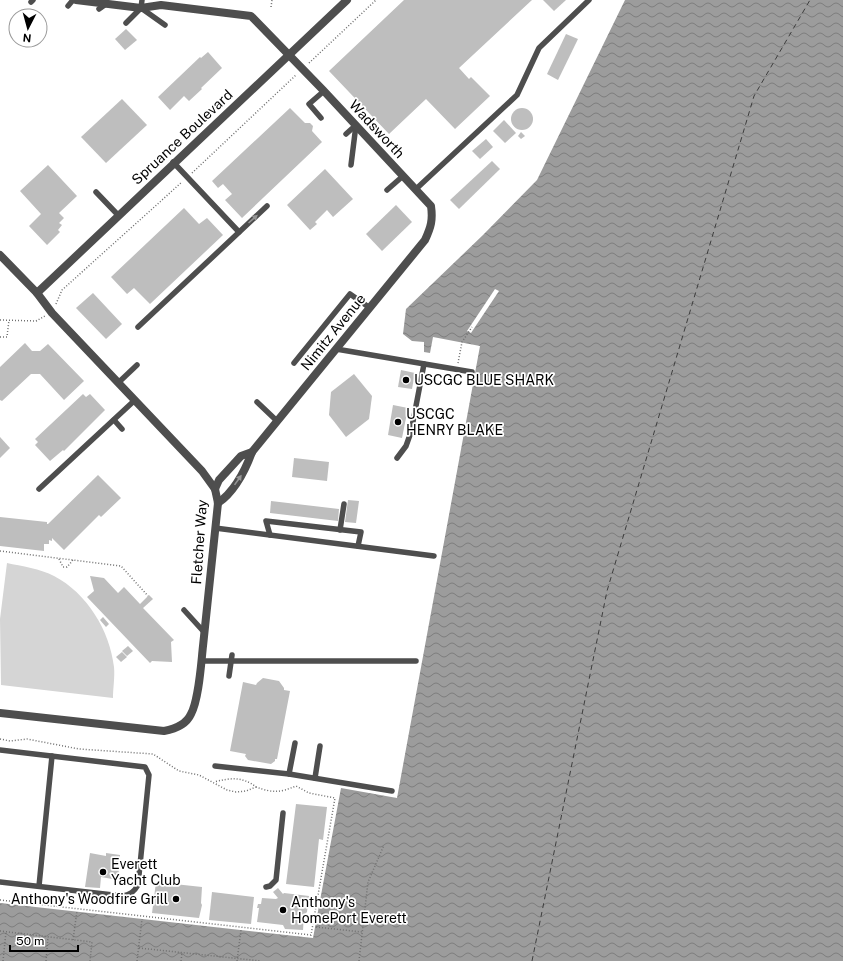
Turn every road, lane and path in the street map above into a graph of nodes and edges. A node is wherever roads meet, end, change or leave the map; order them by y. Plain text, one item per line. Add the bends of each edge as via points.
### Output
1 (75, 0) edge
2 (272, 0) edge
3 (347, 0) edge
4 (589, 0) edge
5 (142, 4) edge
6 (68, 6) dead end
7 (271, 7) dead end
8 (126, 23) dead end
9 (165, 25) dead end
10 (289, 54) junction
11 (324, 90) junction
12 (321, 118) dead end
13 (356, 125) junction
14 (346, 134) dead end
15 (174, 162) junction
16 (351, 165) dead end
17 (403, 176) junction
18 (416, 189) junction
19 (387, 190) dead end
20 (96, 192) dead end
21 (267, 206) dead end
22 (118, 215) junction
23 (431, 227) joint
24 (238, 232) junction
25 (0, 255) edge
26 (37, 293) junction
27 (370, 308) junction
28 (9, 320) dead end
29 (138, 327) dead end
30 (472, 327) dead end
31 (0, 337) edge
32 (336, 349) junction
33 (294, 363) dead end
34 (424, 364) junction
35 (137, 365) dead end
36 (456, 370) junction
37 (472, 372) dead end
38 (118, 383) junction
39 (135, 400) junction
40 (257, 402) dead end
41 (114, 420) junction
42 (277, 421) junction
43 (122, 430) dead end
44 (252, 452) junction
45 (397, 458) dead end
46 (39, 489) dead end
47 (216, 489) junction
48 (218, 503) junction
49 (344, 504) dead end
50 (215, 528) junction
51 (340, 530) junction
52 (270, 535) junction
53 (358, 546) junction
54 (0, 551) edge
55 (434, 556) dead end
56 (59, 558) junction
57 (73, 560) junction
58 (148, 596) dead end
59 (184, 610) dead end
60 (204, 632) junction
61 (231, 657) junction
62 (201, 661) junction
63 (416, 661) dead end
64 (229, 676) dead end
65 (0, 713) edge
66 (0, 739) edge
67 (295, 743) dead end
68 (320, 746) dead end
69 (0, 750) edge
70 (52, 756) junction
71 (215, 766) dead end
72 (289, 774) junction
73 (314, 778) junction
74 (214, 782) junction
75 (256, 787) junction
76 (392, 791) dead end
77 (283, 813) dead end
78 (384, 845) dead end
79 (0, 882) edge
80 (39, 886) junction
81 (266, 887) dead end
82 (0, 900) edge
83 (77, 911) dead end
84 (142, 919) dead end
85 (316, 927) dead end
86 (241, 930) dead end
87 (0, 931) edge
88 (6, 932) junction
89 (362, 932) junction
90 (48, 937) junction
91 (73, 940) junction
92 (139, 948) junction
93 (182, 952) junction
94 (238, 958) junction
95 (3, 961) edge
96 (46, 961) edge
97 (90, 961) edge
98 (137, 961) edge
99 (181, 961) edge
100 (237, 961) edge
101 (261, 961) edge
102 (359, 961) edge

1 - 5 street, Wadsworth via 102,6
1 - 6 lane
2 - 7 path
3 - 10 street, Spruance Boulevard
4 - 18 lane via 539,48 517,95
5 - 8 lane
5 - 9 lane
5 - 10 street, Wadsworth via 251,16
10 - 11 street, Wadsworth
10 - 15 street, Spruance Boulevard
11 - 12 lane via 309,104
11 - 13 street, Wadsworth
13 - 14 lane
13 - 16 lane
13 - 17 street, Wadsworth
15 - 22 street, Spruance Boulevard
15 - 24 lane
17 - 18 street, Wadsworth
17 - 19 lane
18 - 23 street, Wadsworth via 431,206
20 - 22 lane
24 -> 21 lane
22 - 26 street, Spruance Boulevard
23 - 27 street, Nimitz Avenue via 425,240
24 - 29 lane
25 - 26 street, Fletcher Way
26 - 38 street, Fletcher Way via 52,313
27 - 32 street, Nimitz Avenue
27 - 33 lane via 350,294
28 - 31 path via 7,338
30 - 36 path via 462,342
32 - 34 lane
32 - 42 street, Nimitz Avenue
34 - 36 lane
34 - 45 lane via 411,432 406,446
35 - 38 lane
36 - 37 lane
38 - 39 street, Fletcher Way
39 - 41 lane
39 - 47 street, Fletcher Way via 202,470
40 - 42 lane
41 - 43 lane
41 - 46 lane
42 - 44 street, Nimitz Avenue
44 - 47 street, Nimitz Avenue via 241,456 219,480
48 -> 44 street, Nimitz Avenue via 225,498 245,470
47 - 48 street, Fletcher Way
48 - 50 street, Fletcher Way
49 - 51 lane
50 - 52 lane
50 - 60 street, Fletcher Way
51 - 52 lane via 266,521
51 - 53 lane via 361,532
52 - 53 lane
53 - 55 lane
54 - 56 path
56 - 57 path
56 - 57 path via 63,567 67,567
57 - 58 path via 121,566
59 - 60 lane
60 - 62 street, Fletcher Way
61 - 62 lane
61 - 63 lane
61 - 64 lane
62 - 65 street, Fletcher Way via 191,716 182,726 173,730
66 - 74 path via 27,739 78,749 153,754 179,771
67 - 72 lane
68 - 73 lane
69 - 70 lane
70 - 80 lane
70 - 80 lane via 145,767 149,775 142,847 138,885 135,891 128,895
71 - 72 lane
72 - 73 lane
73 - 76 lane
74 - 75 path via 238,778
74 - 75 path via 236,792
75 - 82 path via 271,792 285,791 296,786 309,793 335,798 311,935
77 - 81 lane via 276,880
78 - 89 path via 368,882
79 - 80 lane
83 - 91 path
84 - 92 path
85 - 89 path
86 - 94 path
87 - 88 path
88 - 90 path
88 - 95 path
89 - 102 path
90 - 91 path
90 - 96 path
91 - 97 path via 92,942
92 - 93 path
92 - 98 path
93 - 94 path
93 - 99 path
94 - 100 path
94 - 101 path

